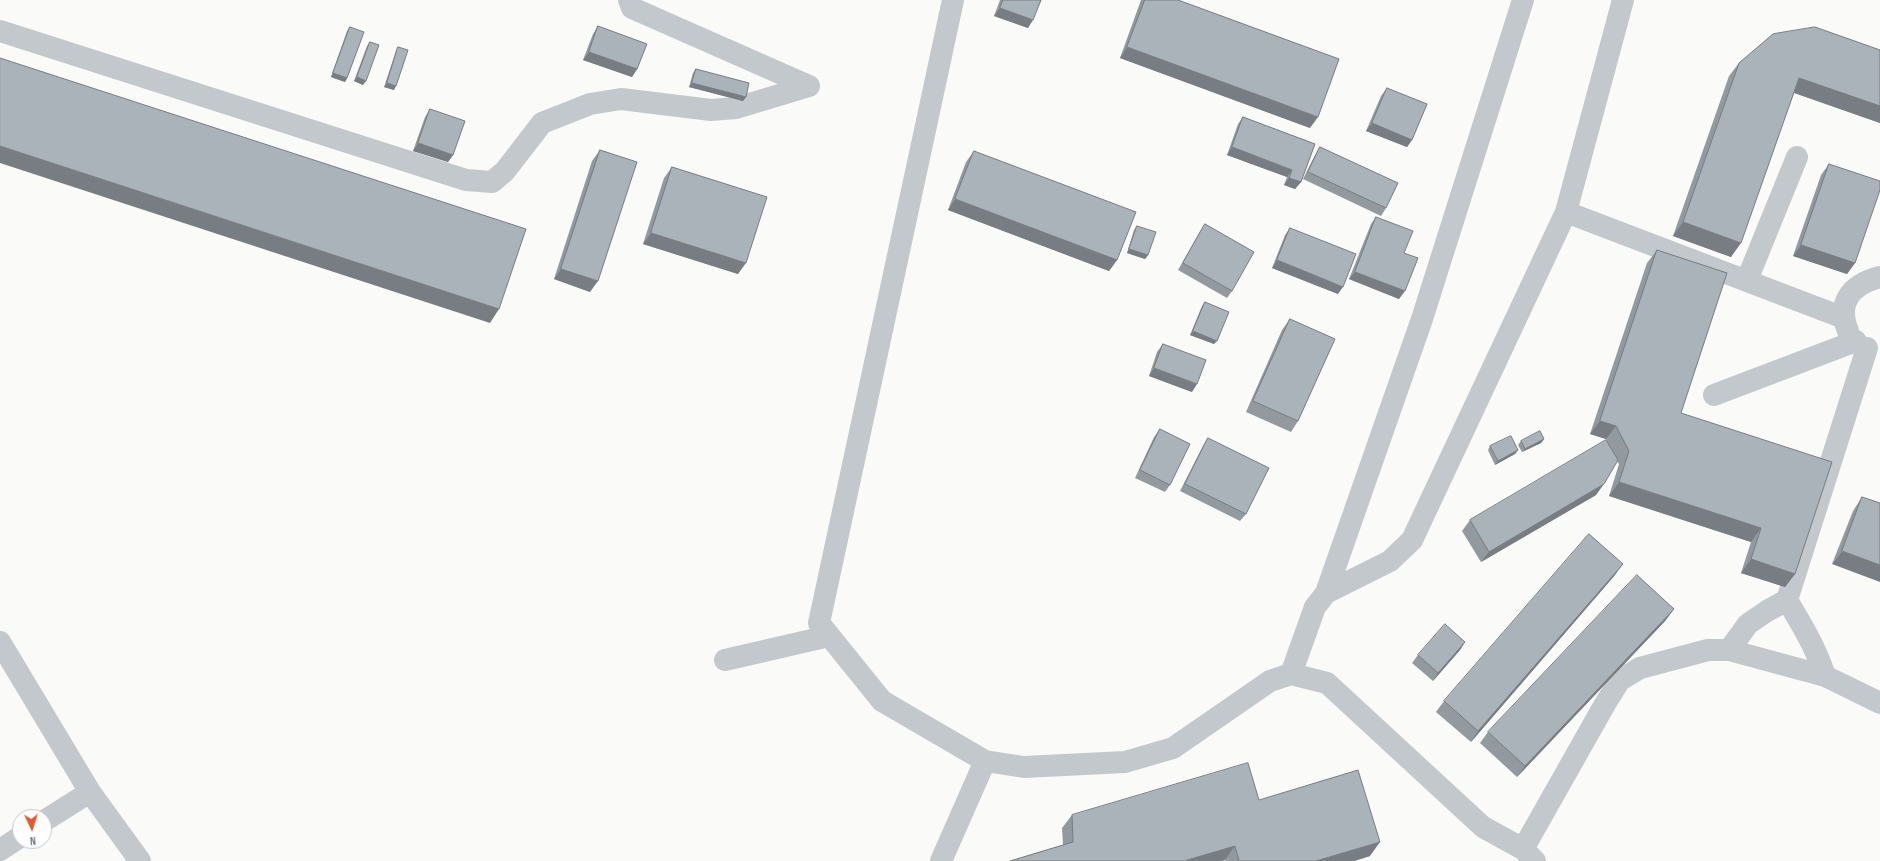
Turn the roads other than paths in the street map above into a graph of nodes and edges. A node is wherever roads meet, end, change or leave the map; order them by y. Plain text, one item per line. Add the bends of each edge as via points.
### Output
1 (629, 0) edge
2 (953, 0) edge
3 (1523, 0) edge
4 (1623, 0) edge
5 (0, 31) edge
6 (1797, 157) dead end
7 (1566, 212) junction
8 (1880, 277) edge
9 (1747, 280) junction
10 (1844, 318) junction
11 (1868, 347) edge
12 (1714, 395) dead end
13 (1326, 593) junction
14 (1787, 600) junction
15 (829, 636) junction
16 (0, 642) edge
17 (1729, 650) junction
18 (724, 660) dead end
19 (1291, 674) junction
20 (1825, 676) junction
21 (1880, 703) edge
22 (985, 761) junction
23 (90, 792) junction
24 (52, 816) edge
25 (12, 842) edge
26 (0, 850) edge
27 (1529, 855) edge
28 (140, 861) edge
29 (941, 861) edge

1 - 5 lane via 632,8 809,86 736,108 711,110 621,99 590,104 542,123 505,171 492,182 466,180
2 - 15 lane via 819,623
3 - 13 lane via 1422,319
4 - 7 lane
6 - 9 lane
7 - 9 lane
7 - 13 lane via 1412,540 1390,561
8 - 10 lane via 1866,281 1853,290 1846,303
9 - 10 lane
10 - 11 lane via 1848,331
11 - 12 lane
11 - 14 lane
13 - 19 lane via 1314,607
14 - 17 lane via 1748,624
14 - 20 lane via 1810,638
15 - 18 lane
15 - 22 lane via 882,701
16 - 23 lane
17 - 20 lane
17 - 27 lane via 1708,650 1640,668 1620,680 1605,704
19 - 22 lane via 1270,681 1173,748 1125,762 1024,767
19 - 27 lane via 1327,683 1483,827
20 - 21 lane
22 - 29 lane
23 - 24 lane
23 - 28 lane
25 - 26 lane

